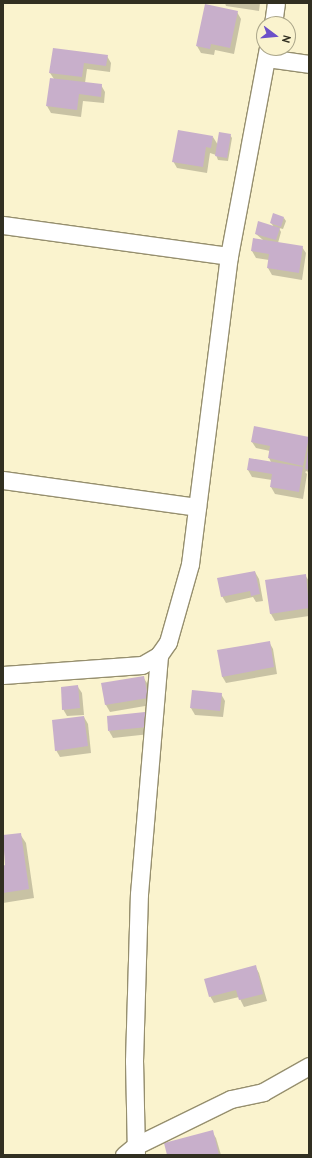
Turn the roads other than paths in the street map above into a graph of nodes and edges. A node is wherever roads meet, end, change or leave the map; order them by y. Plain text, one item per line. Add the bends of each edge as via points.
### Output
1 (276, 3) edge
2 (274, 16) edge
3 (267, 56) edge
4 (279, 56) edge
5 (309, 64) edge
6 (3, 225) edge
7 (229, 256) junction
8 (3, 480) edge
9 (197, 507) junction
10 (159, 655) junction
11 (3, 674) edge
12 (309, 1066) edge
13 (132, 1152) edge

1 - 2 street
3 - 7 street
4 - 5 street
6 - 7 street
7 - 9 street
8 - 9 street
9 - 10 street via 190,564 168,642
10 - 11 street via 142,665
10 - 13 street via 139,894
12 - 13 street via 263,1092 231,1099

